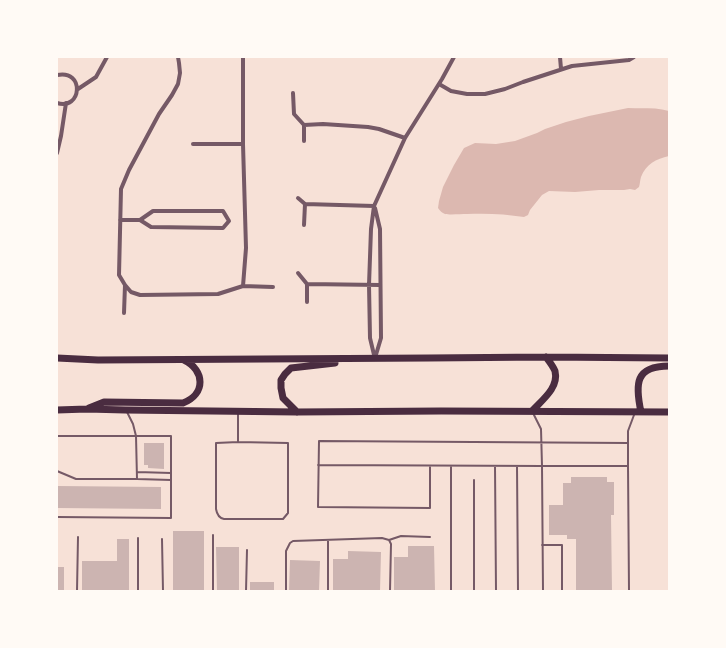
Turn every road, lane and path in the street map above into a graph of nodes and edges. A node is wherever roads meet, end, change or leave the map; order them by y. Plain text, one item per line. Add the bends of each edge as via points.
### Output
1 (107, 57) edge
2 (178, 57) edge
3 (243, 57) edge
4 (452, 57) edge
5 (560, 57) edge
6 (634, 57) edge
7 (561, 69) junction
8 (57, 75) edge
9 (439, 84) junction
10 (78, 89) junction
11 (293, 93) dead end
12 (57, 103) edge
13 (66, 103) junction
14 (304, 125) junction
15 (57, 127) edge
16 (62, 128) junction
17 (404, 138) junction
18 (304, 141) dead end
19 (193, 144) dead end
20 (243, 144) junction
21 (57, 153) edge
22 (298, 198) dead end
23 (304, 204) junction
24 (374, 206) junction
25 (120, 220) junction
26 (140, 220) junction
27 (304, 225) dead end
28 (298, 272) dead end
29 (307, 284) junction
30 (125, 285) junction
31 (370, 285) junction
32 (380, 285) junction
33 (243, 286) junction
34 (273, 286) dead end
35 (307, 302) dead end
36 (124, 313) dead end
37 (546, 357) junction
38 (57, 358) edge
39 (669, 358) edge
40 (184, 359) junction
41 (375, 359) junction
42 (669, 366) edge
43 (87, 409) junction
44 (57, 410) edge
45 (125, 410) junction
46 (532, 410) junction
47 (238, 411) junction
48 (297, 412) junction
49 (638, 412) junction
50 (669, 412) edge
51 (57, 436) edge
52 (136, 436) junction
53 (238, 442) junction
54 (542, 443) junction
55 (628, 443) junction
56 (318, 465) junction
57 (430, 466) junction
58 (451, 466) junction
59 (495, 466) junction
60 (517, 466) junction
61 (542, 466) junction
62 (628, 466) junction
63 (57, 471) edge
64 (137, 472) junction
65 (171, 472) junction
66 (137, 479) junction
67 (171, 480) junction
68 (474, 480) dead end
69 (57, 517) edge
70 (213, 535) dead end
71 (430, 537) dead end
72 (78, 538) dead end
73 (138, 538) dead end
74 (162, 539) dead end
75 (328, 540) junction
76 (389, 540) junction
77 (542, 545) junction
78 (247, 550) dead end
79 (77, 591) edge
80 (138, 591) edge
81 (163, 591) edge
82 (212, 591) edge
83 (246, 591) edge
84 (286, 591) edge
85 (328, 591) edge
86 (390, 591) edge
87 (451, 591) edge
88 (474, 591) edge
89 (496, 591) edge
90 (518, 591) edge
91 (542, 591) edge
92 (562, 591) edge
93 (629, 591) edge

1 - 10 street via 96,77
2 - 25 street via 178,84 159,114 121,189
3 - 20 street
4 - 9 street
5 - 7 street
6 - 7 street via 629,60
7 - 9 street via 485,94 451,91
8 - 10 street via 70,76
9 - 17 street
10 - 13 street via 75,97
11 - 14 street via 294,114
12 - 13 street
13 - 16 street
14 - 17 street via 368,127
14 - 18 street
15 - 16 street
16 - 21 street
17 - 24 street
19 - 20 street
20 - 33 street via 246,248
22 - 23 street
23 - 24 street
23 - 27 street
24 - 31 street
24 - 32 street via 380,229
25 - 26 street
25 - 30 street via 119,275
26 - 26 street via 151,227 223,228 229,220 223,212 161,211 153,211
28 - 29 street
29 - 31 street
29 - 35 street
30 - 33 street via 140,295 218,294
30 - 36 street
31 - 32 street
31 - 41 street via 370,338
32 - 41 street via 381,338
33 - 34 street
37 - 39 highway
37 - 41 highway
37 - 46 highway via 552,364 555,380 551,391
38 - 40 highway
40 - 41 highway
40 - 43 highway via 197,369 200,382 199,389 189,401 104,402
41 - 48 highway via 291,368 281,380 281,388 283,398
42 - 49 highway via 654,367 641,375 638,384
43 - 44 highway
43 - 45 highway
45 - 47 highway
45 - 52 lane
46 - 48 highway
46 - 49 highway
46 - 54 lane via 541,428
47 - 48 highway
47 - 53 lane
49 - 50 highway
49 - 55 lane via 628,431
51 - 52 lane
52 - 64 lane
52 - 65 lane via 171,436
53 - 53 lane via 288,443 288,513 283,519 224,519 218,516 216,443
54 - 55 lane
54 - 56 lane via 319,440
54 - 61 lane
55 - 62 lane
56 - 57 lane
56 - 57 lane via 318,507 423,508 430,508
57 - 58 lane
58 - 59 lane
58 - 87 lane
59 - 60 lane
59 - 89 lane
60 - 61 lane
60 - 90 lane
61 - 62 lane
61 - 77 lane
62 - 93 lane
63 - 66 lane via 76,479
64 - 65 lane
64 - 66 lane
65 - 67 lane
66 - 67 lane
67 - 69 lane via 171,518
68 - 88 lane
70 - 82 lane
71 - 76 lane via 401,536
72 - 79 lane
73 - 80 lane
74 - 81 lane
75 - 76 lane
75 - 84 lane via 290,543 286,551
75 - 85 lane
76 - 86 lane
77 - 91 lane
77 - 92 lane via 562,545
78 - 83 lane

